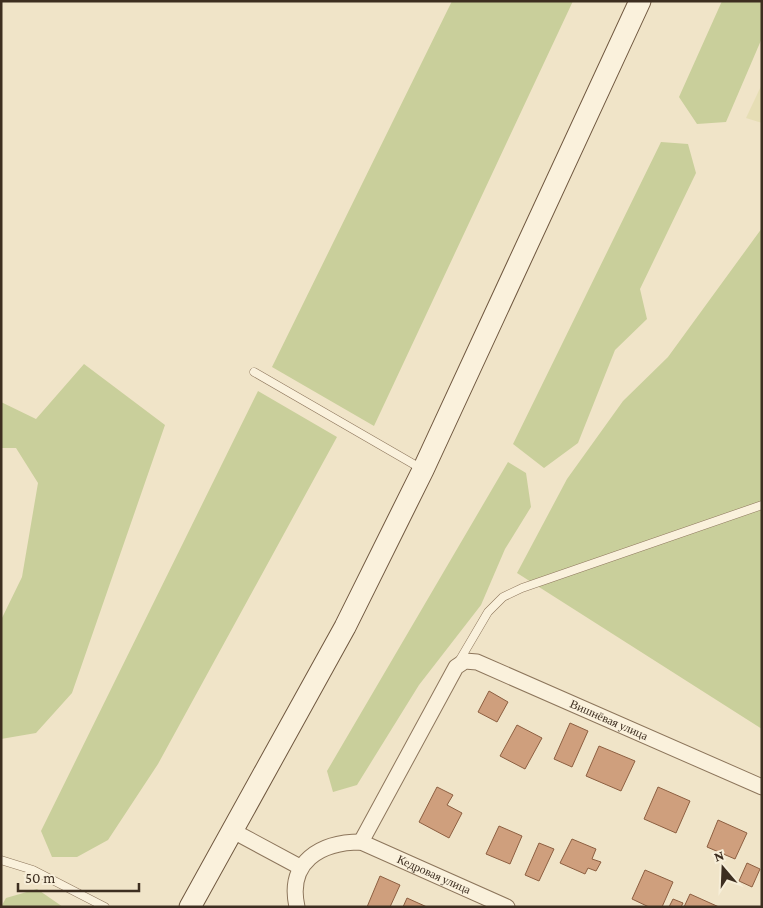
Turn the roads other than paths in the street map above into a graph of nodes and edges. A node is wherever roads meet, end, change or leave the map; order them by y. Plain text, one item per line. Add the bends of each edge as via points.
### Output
1 (640, 1) edge
2 (254, 372) dead end
3 (423, 470) junction
4 (762, 505) edge
5 (456, 667) junction
6 (762, 787) edge
7 (234, 831) junction
8 (361, 842) junction
9 (1, 860) edge
10 (300, 867) junction
11 (105, 907) edge
12 (190, 907) edge
13 (297, 907) edge
14 (507, 907) edge

1 - 3 street
2 - 3 lane
3 - 7 street via 345,627
4 - 5 lane via 503,597 488,612
5 - 6 street, Вишнёвая улица via 465,661 477,662
5 - 8 street
7 - 10 street
7 - 12 street
8 - 10 street via 335,844 316,852
8 - 14 street, Кедровая улица
9 - 11 lane via 33,870
10 - 13 street via 295,889

